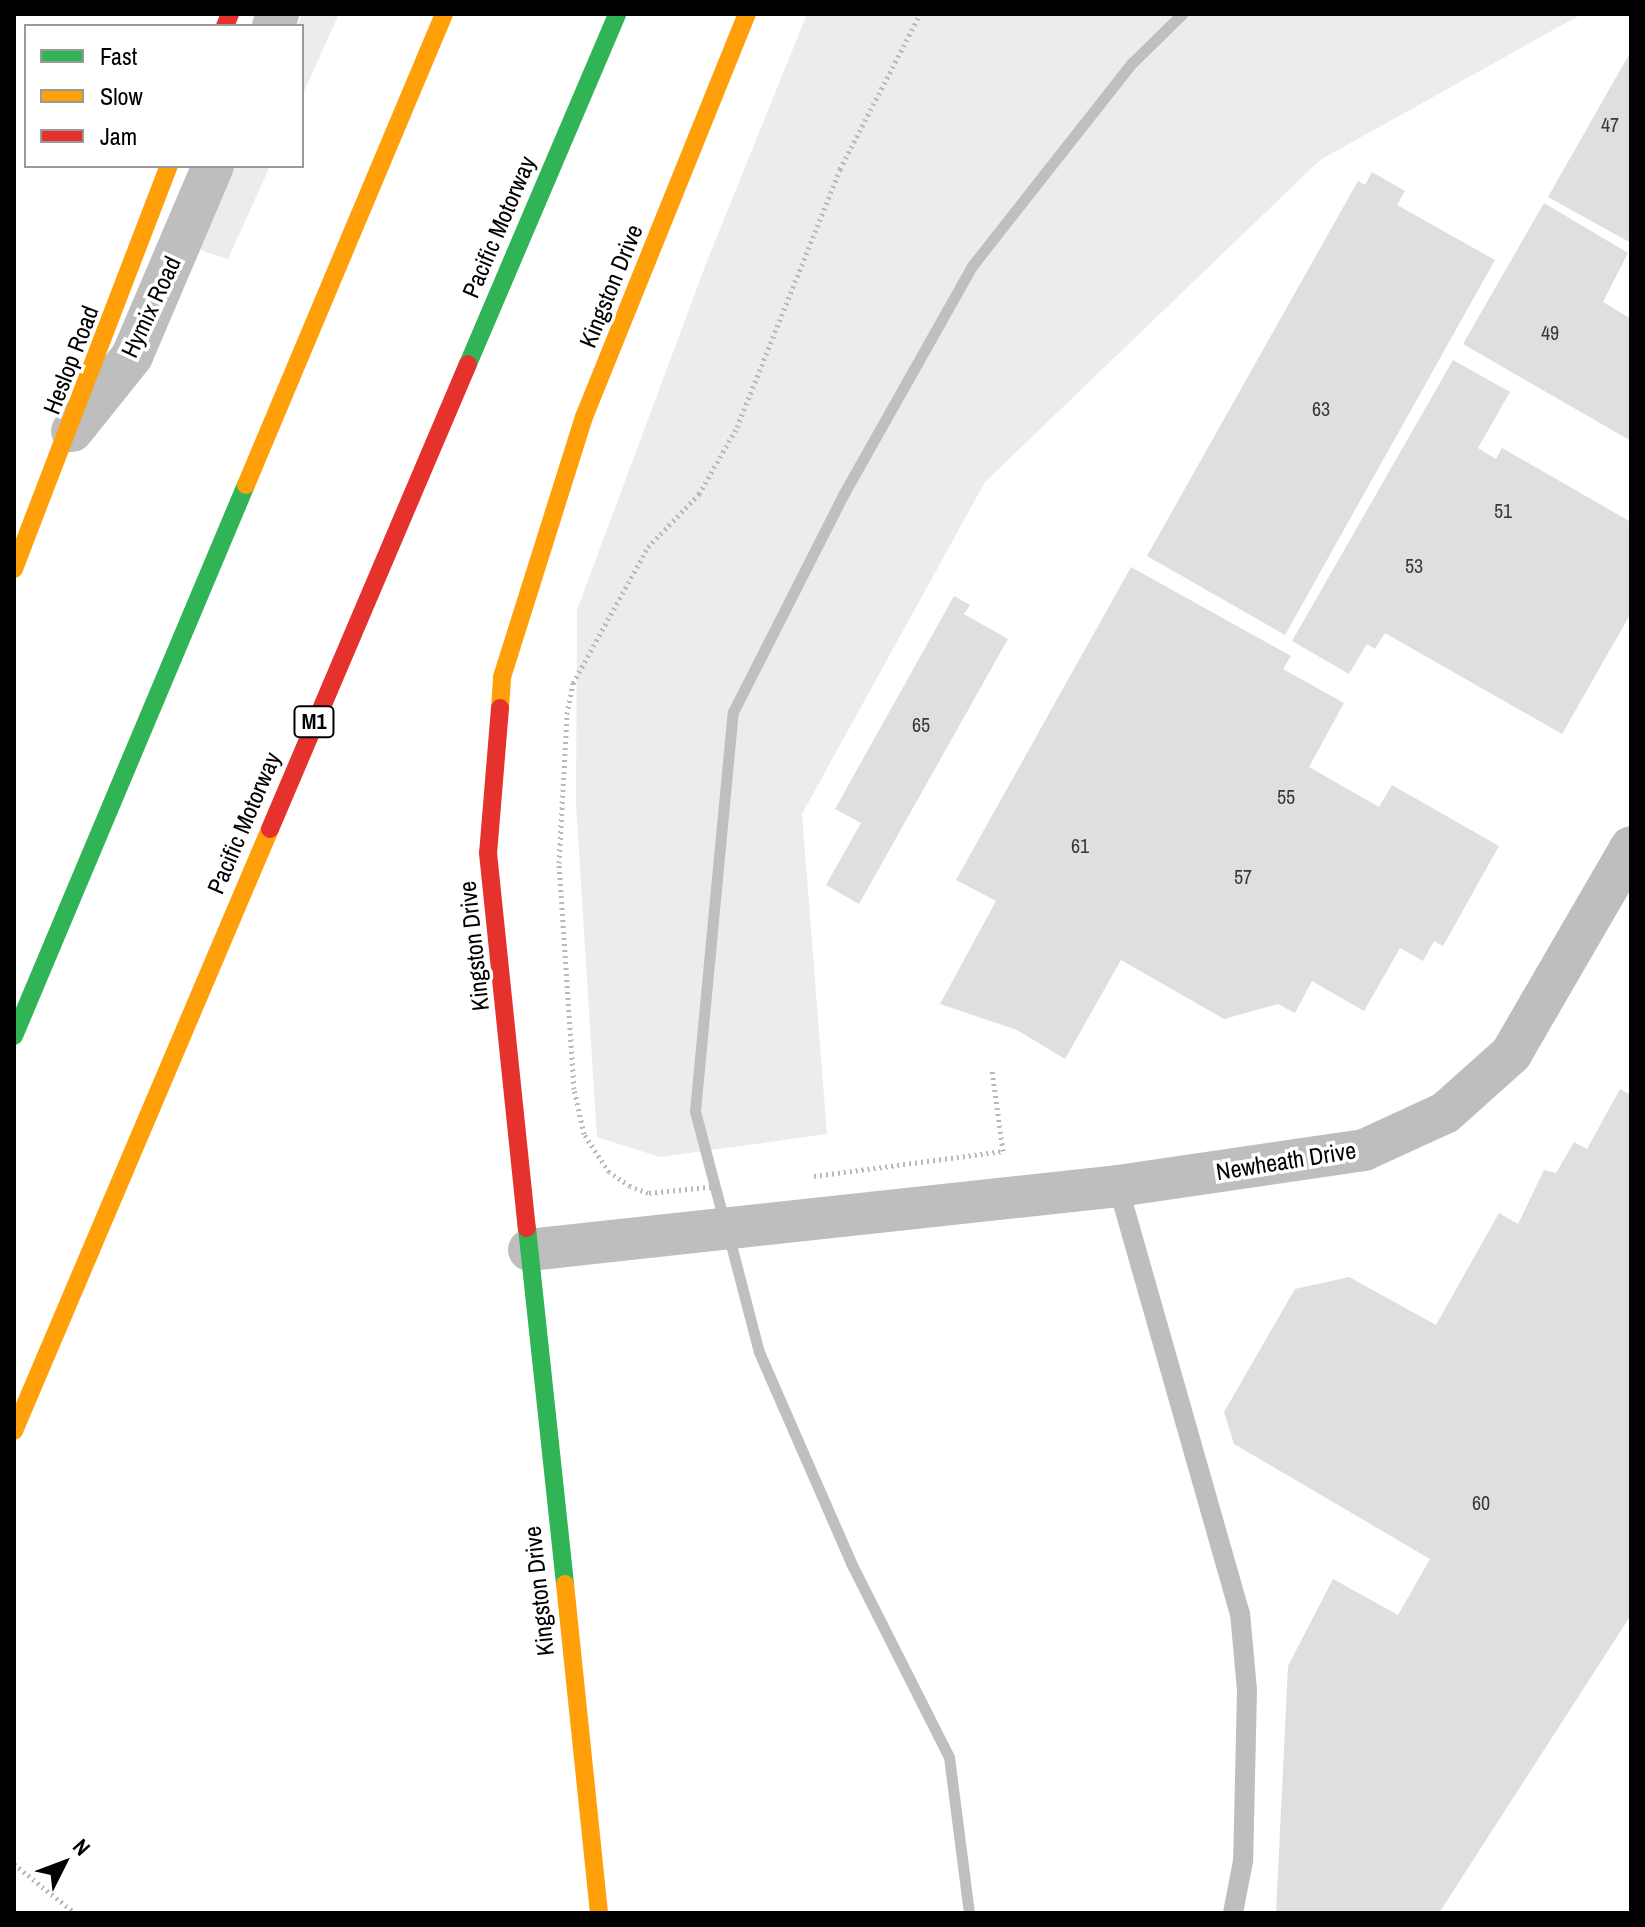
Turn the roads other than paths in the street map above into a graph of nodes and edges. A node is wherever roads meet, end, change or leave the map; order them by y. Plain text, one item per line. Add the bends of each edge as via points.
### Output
1 (444, 14) edge
2 (617, 14) edge
3 (747, 14) edge
4 (168, 168) edge
5 (212, 168) edge
6 (68, 436) junction
7 (14, 569) edge
8 (1631, 847) edge
9 (31, 989) junction
10 (14, 1010) edge
11 (14, 1036) edge
12 (1118, 1186) junction
13 (529, 1250) junction
14 (14, 1431) edge
15 (599, 1913) edge
16 (1233, 1913) edge

1 - 9 main road
2 - 14 main road, Pacific Motorway / M1
3 - 13 main road, Kingston Drive via 584,417 502,677 488,853
4 - 6 main road, Heslop Road
5 - 6 street, Hymix Road via 132,356
6 - 7 main road, Heslop Road
8 - 12 street, Newheath Drive via 1511,1054 1445,1113 1364,1150
9 - 10 main road
9 - 11 main road
12 - 13 street, Newheath Drive
12 - 16 lane via 1240,1613 1247,1690 1243,1861
13 - 15 main road, Kingston Drive

